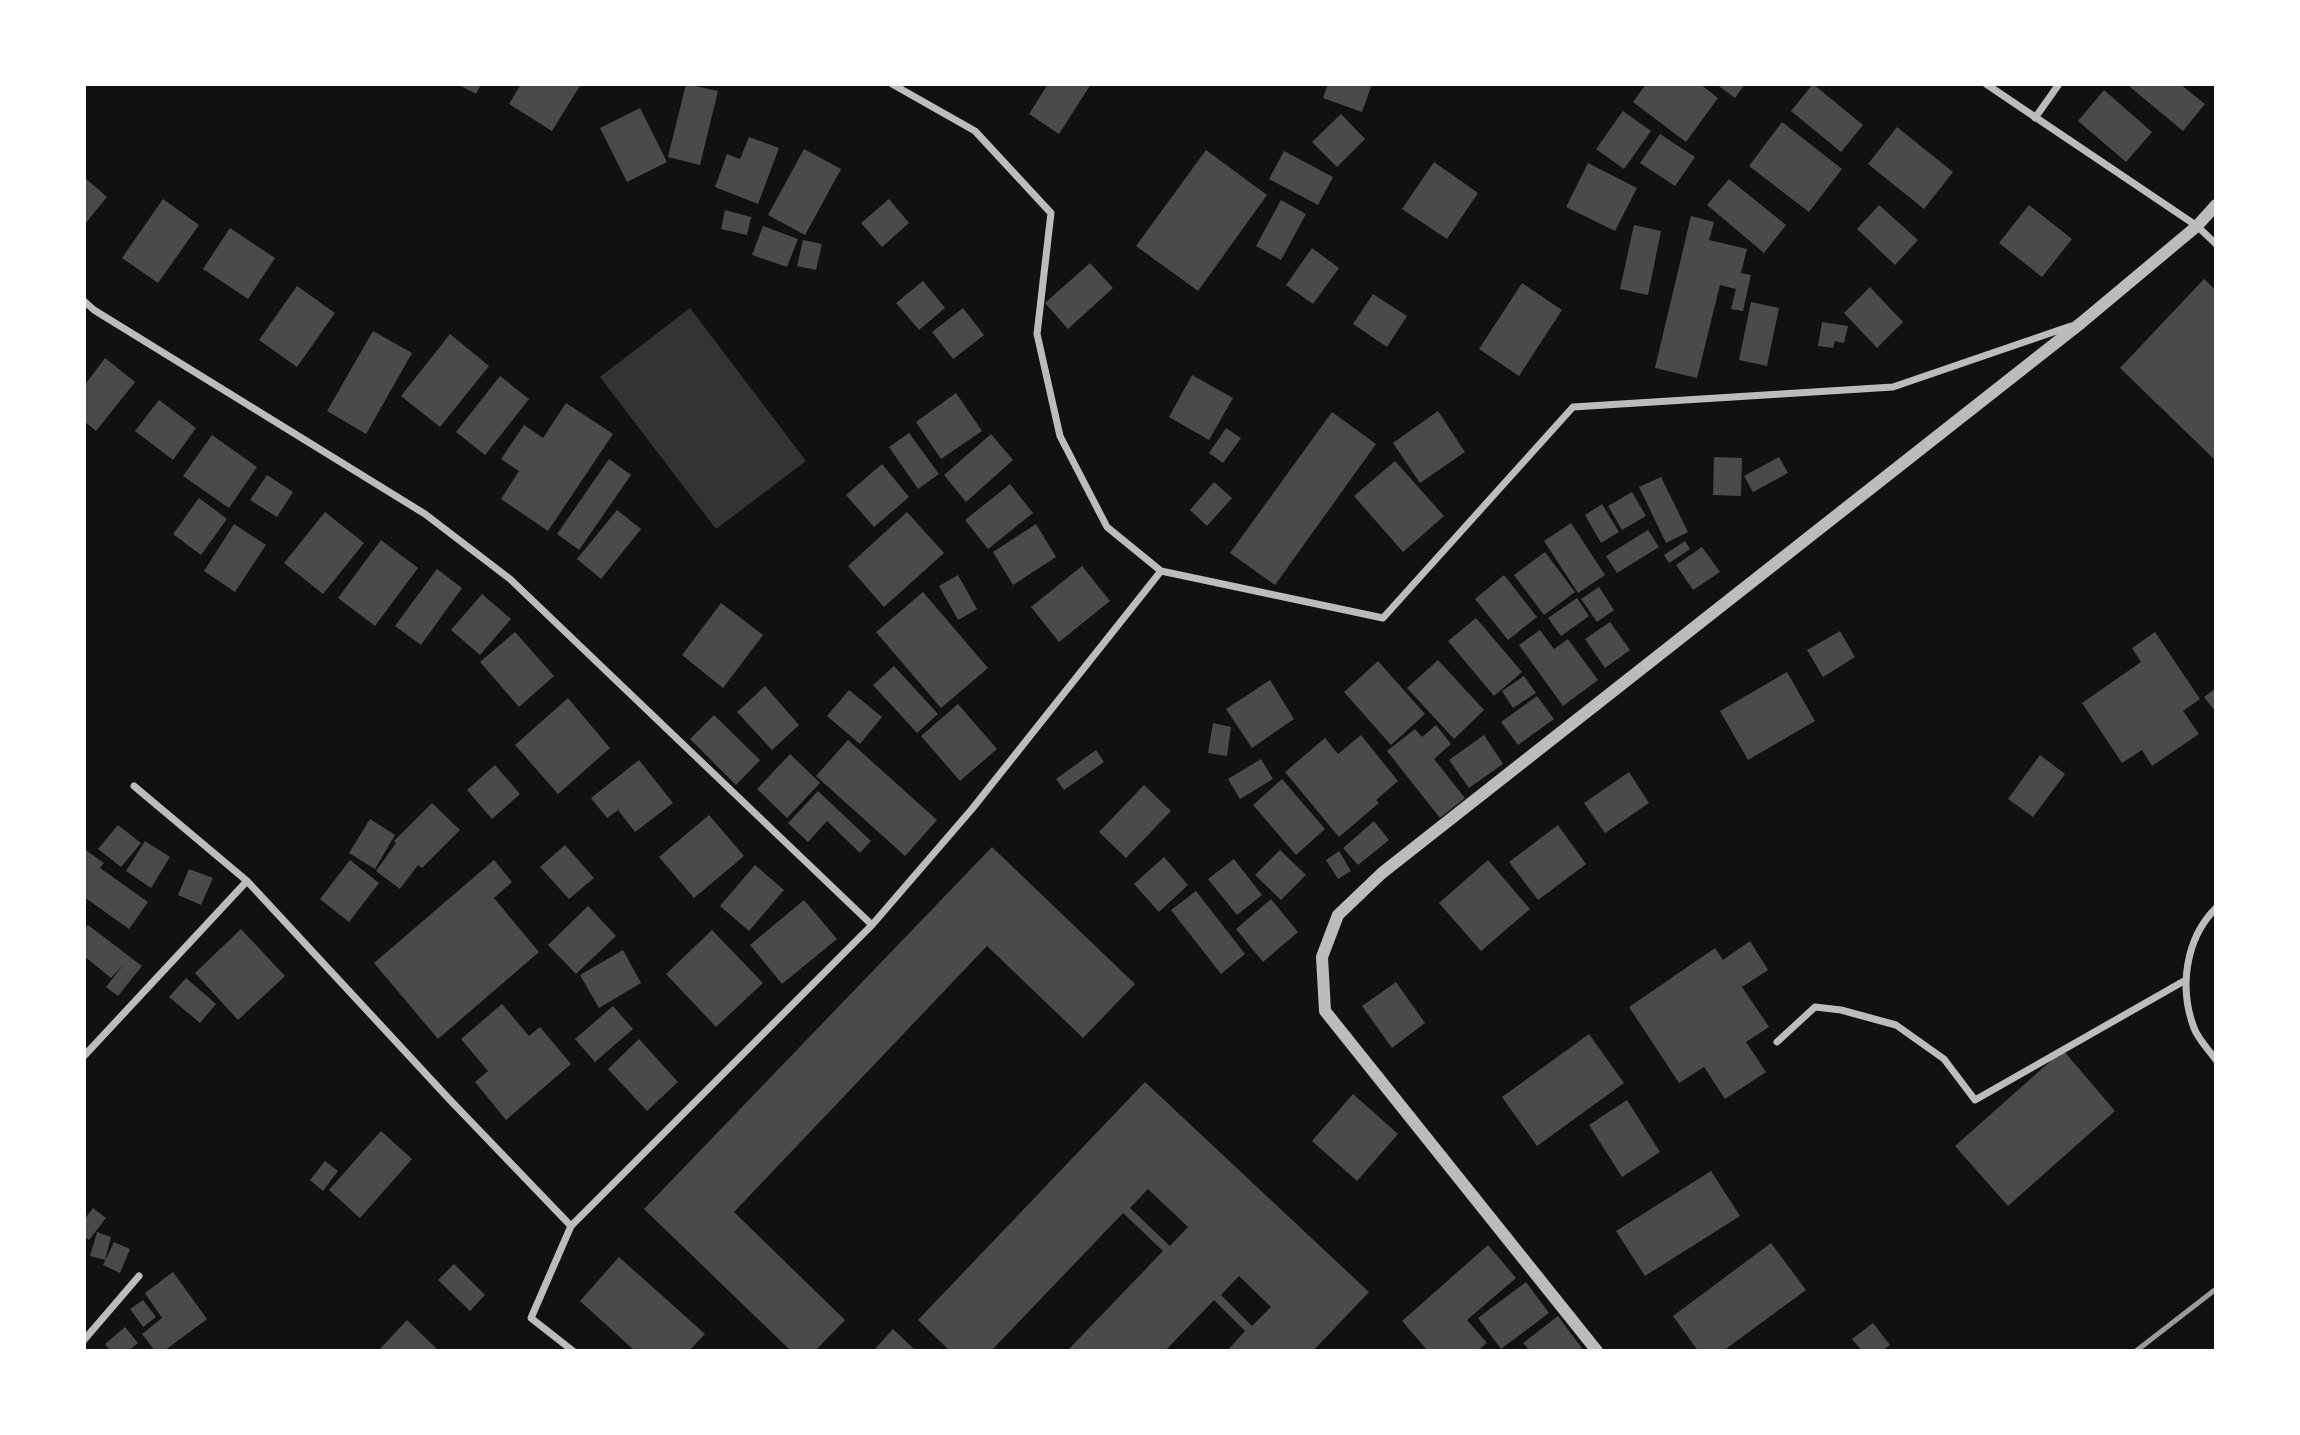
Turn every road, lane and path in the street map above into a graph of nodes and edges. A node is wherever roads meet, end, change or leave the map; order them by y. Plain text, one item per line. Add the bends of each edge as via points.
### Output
1 (892, 84) edge
2 (1986, 84) edge
3 (2059, 84) edge
4 (2035, 118) junction
5 (2216, 205) edge
6 (2197, 226) junction
7 (2216, 244) edge
8 (84, 301) edge
9 (2081, 323) junction
10 (1161, 571) junction
11 (134, 786) dead end
12 (247, 881) junction
13 (2216, 908) edge
14 (872, 925) junction
15 (2184, 981) junction
16 (1777, 1042) dead end
17 (84, 1056) edge
18 (2216, 1060) edge
19 (571, 1226) junction
20 (139, 1276) dead end
21 (84, 1339) edge
22 (573, 1351) edge
23 (1597, 1351) edge

1 - 10 street via 975,131 1051,214 1037,334 1060,436 1107,527
2 - 4 street
3 - 4 street
4 - 6 street
5 - 6 street
6 - 7 street
6 - 9 street
8 - 14 street via 425,513 510,579
9 - 10 street via 1893,387 1573,407 1383,618
9 - 23 street via 1382,873 1338,915 1322,957 1325,1012
10 - 14 street via 972,809
11 - 12 street
12 - 17 street
12 - 19 street
13 - 15 street via 2192,944
14 - 19 street
15 - 16 street via 1975,1100 1944,1059 1896,1026 1815,1007
15 - 18 street via 2194,1029
19 - 22 street via 531,1318
20 - 21 street

